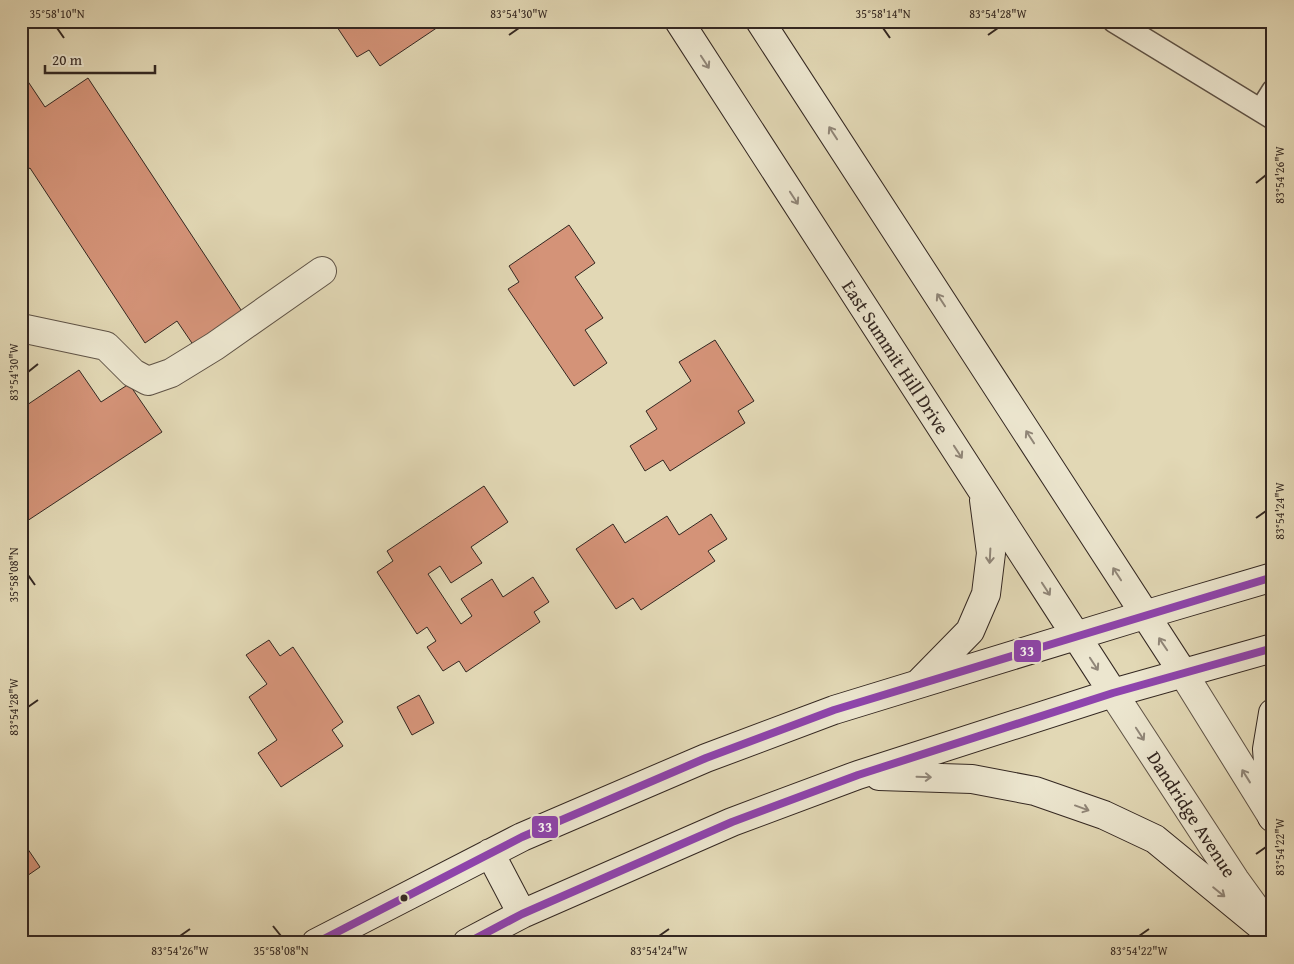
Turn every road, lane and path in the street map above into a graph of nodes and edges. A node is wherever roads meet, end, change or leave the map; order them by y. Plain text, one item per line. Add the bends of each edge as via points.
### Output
1 (679, 21) edge
2 (760, 21) edge
3 (1114, 21) edge
4 (1273, 91) edge
5 (1267, 114) edge
6 (322, 271) dead end
7 (21, 328) edge
8 (983, 491) junction
9 (1273, 577) edge
10 (1144, 614) junction
11 (1076, 636) junction
12 (1273, 648) edge
13 (1182, 673) junction
14 (917, 684) junction
15 (1113, 693) junction
16 (1273, 714) edge
17 (858, 775) junction
18 (1272, 818) edge
19 (490, 853) junction
20 (522, 914) junction
21 (1273, 934) edge
22 (316, 943) edge
23 (467, 943) edge

1 -> 8 main road, East Summit Hill Drive
10 -> 2 main road
3 - 5 lane
4 - 5 lane
6 - 7 main road via 215,346 148,381 133,373 106,346
8 -> 11 main road, East Summit Hill Drive
8 -> 14 main road via 991,553 986,594 970,631
9 - 10 main road
10 - 11 main road
13 -> 10 main road
11 - 14 main road
11 -> 15 main road, East Summit Hill Drive
12 - 13 main road
13 - 15 main road
18 -> 13 main road
14 - 19 main road via 834,710 706,758
15 - 17 main road
15 -> 21 main road, Dandridge Avenue
16 - 18 main road via 1267,749
17 - 20 main road via 732,822
17 -> 21 main road via 972,779 1035,791 1104,816 1155,840
19 - 20 main road
19 - 22 main road
20 - 23 main road

